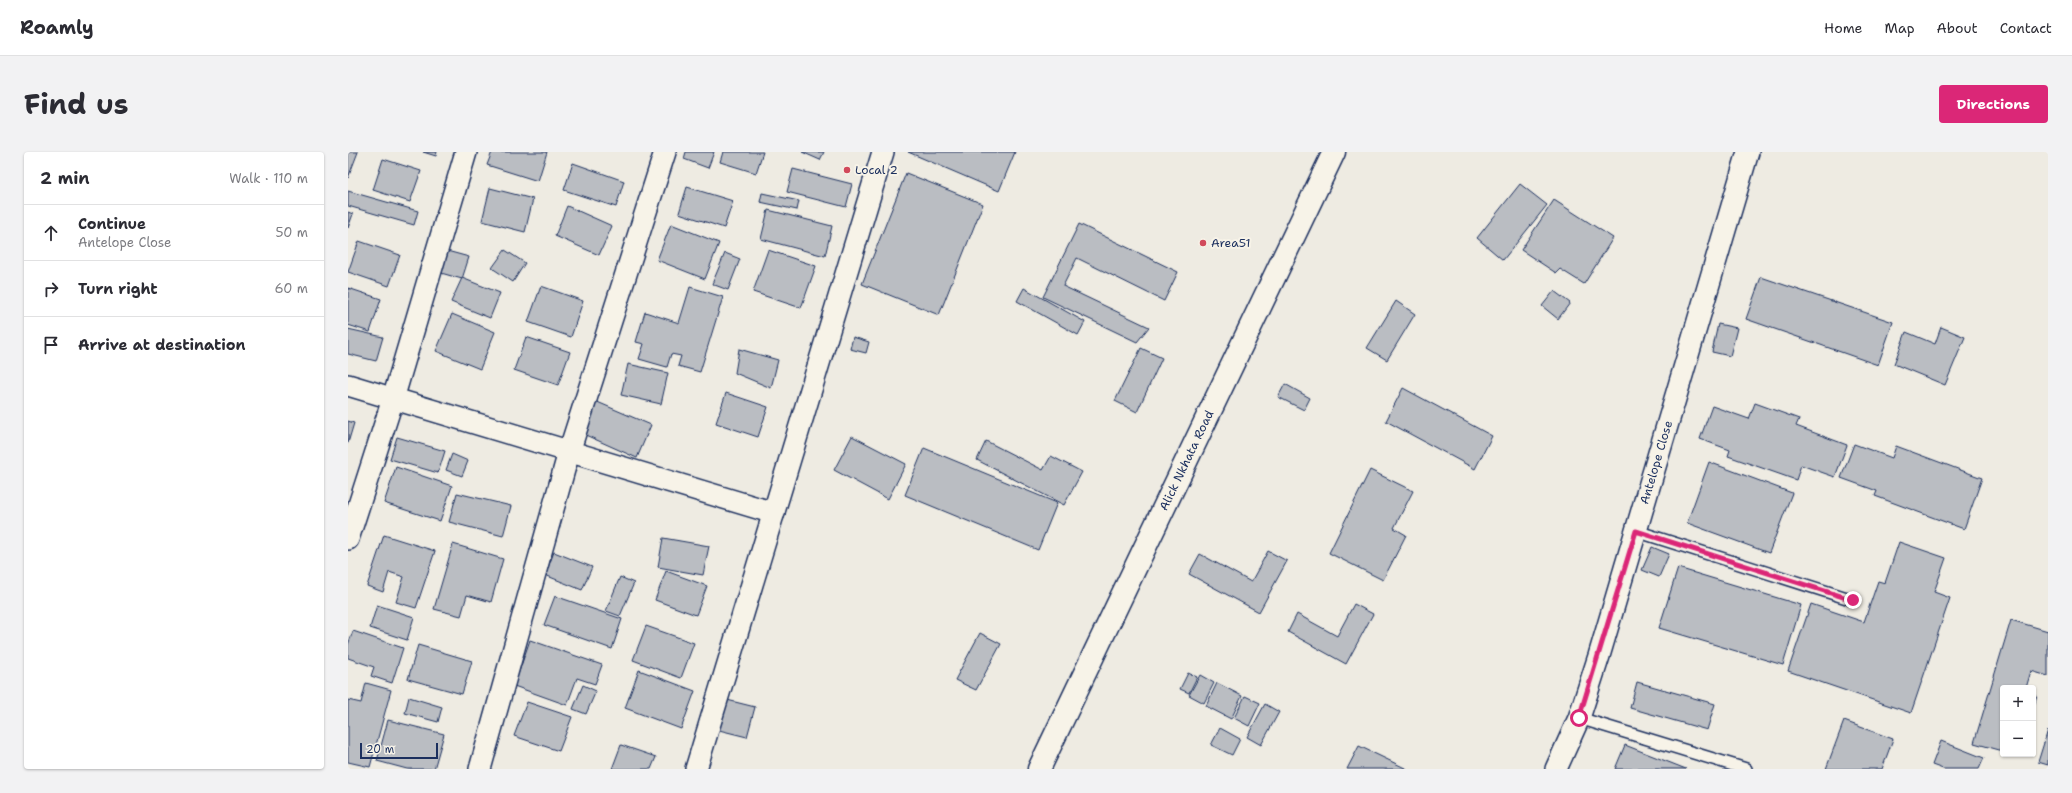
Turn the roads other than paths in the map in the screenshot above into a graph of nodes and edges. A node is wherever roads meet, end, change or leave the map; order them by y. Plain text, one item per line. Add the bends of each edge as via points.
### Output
1 (466, 152) edge
2 (665, 152) edge
3 (883, 152) edge
4 (1334, 152) edge
5 (1748, 152) edge
6 (348, 385) edge
7 (393, 399) junction
8 (569, 452) junction
9 (774, 513) junction
10 (1636, 531) junction
11 (348, 539) edge
12 (1853, 600) dead end
13 (1579, 718) junction
14 (480, 769) edge
15 (696, 769) edge
16 (1040, 769) edge
17 (1556, 769) edge
18 (1746, 769) edge

1 - 7 street
2 - 8 street
3 - 9 street
4 - 16 main road, Alick Nkhata Road
5 - 10 street, Antelope Close
6 - 7 street
7 - 8 street
7 - 11 street
8 - 9 street
8 - 14 street
9 - 15 street
10 - 12 lane
10 - 13 street, Antelope Close
13 - 17 street, Antelope Close
13 - 18 lane

